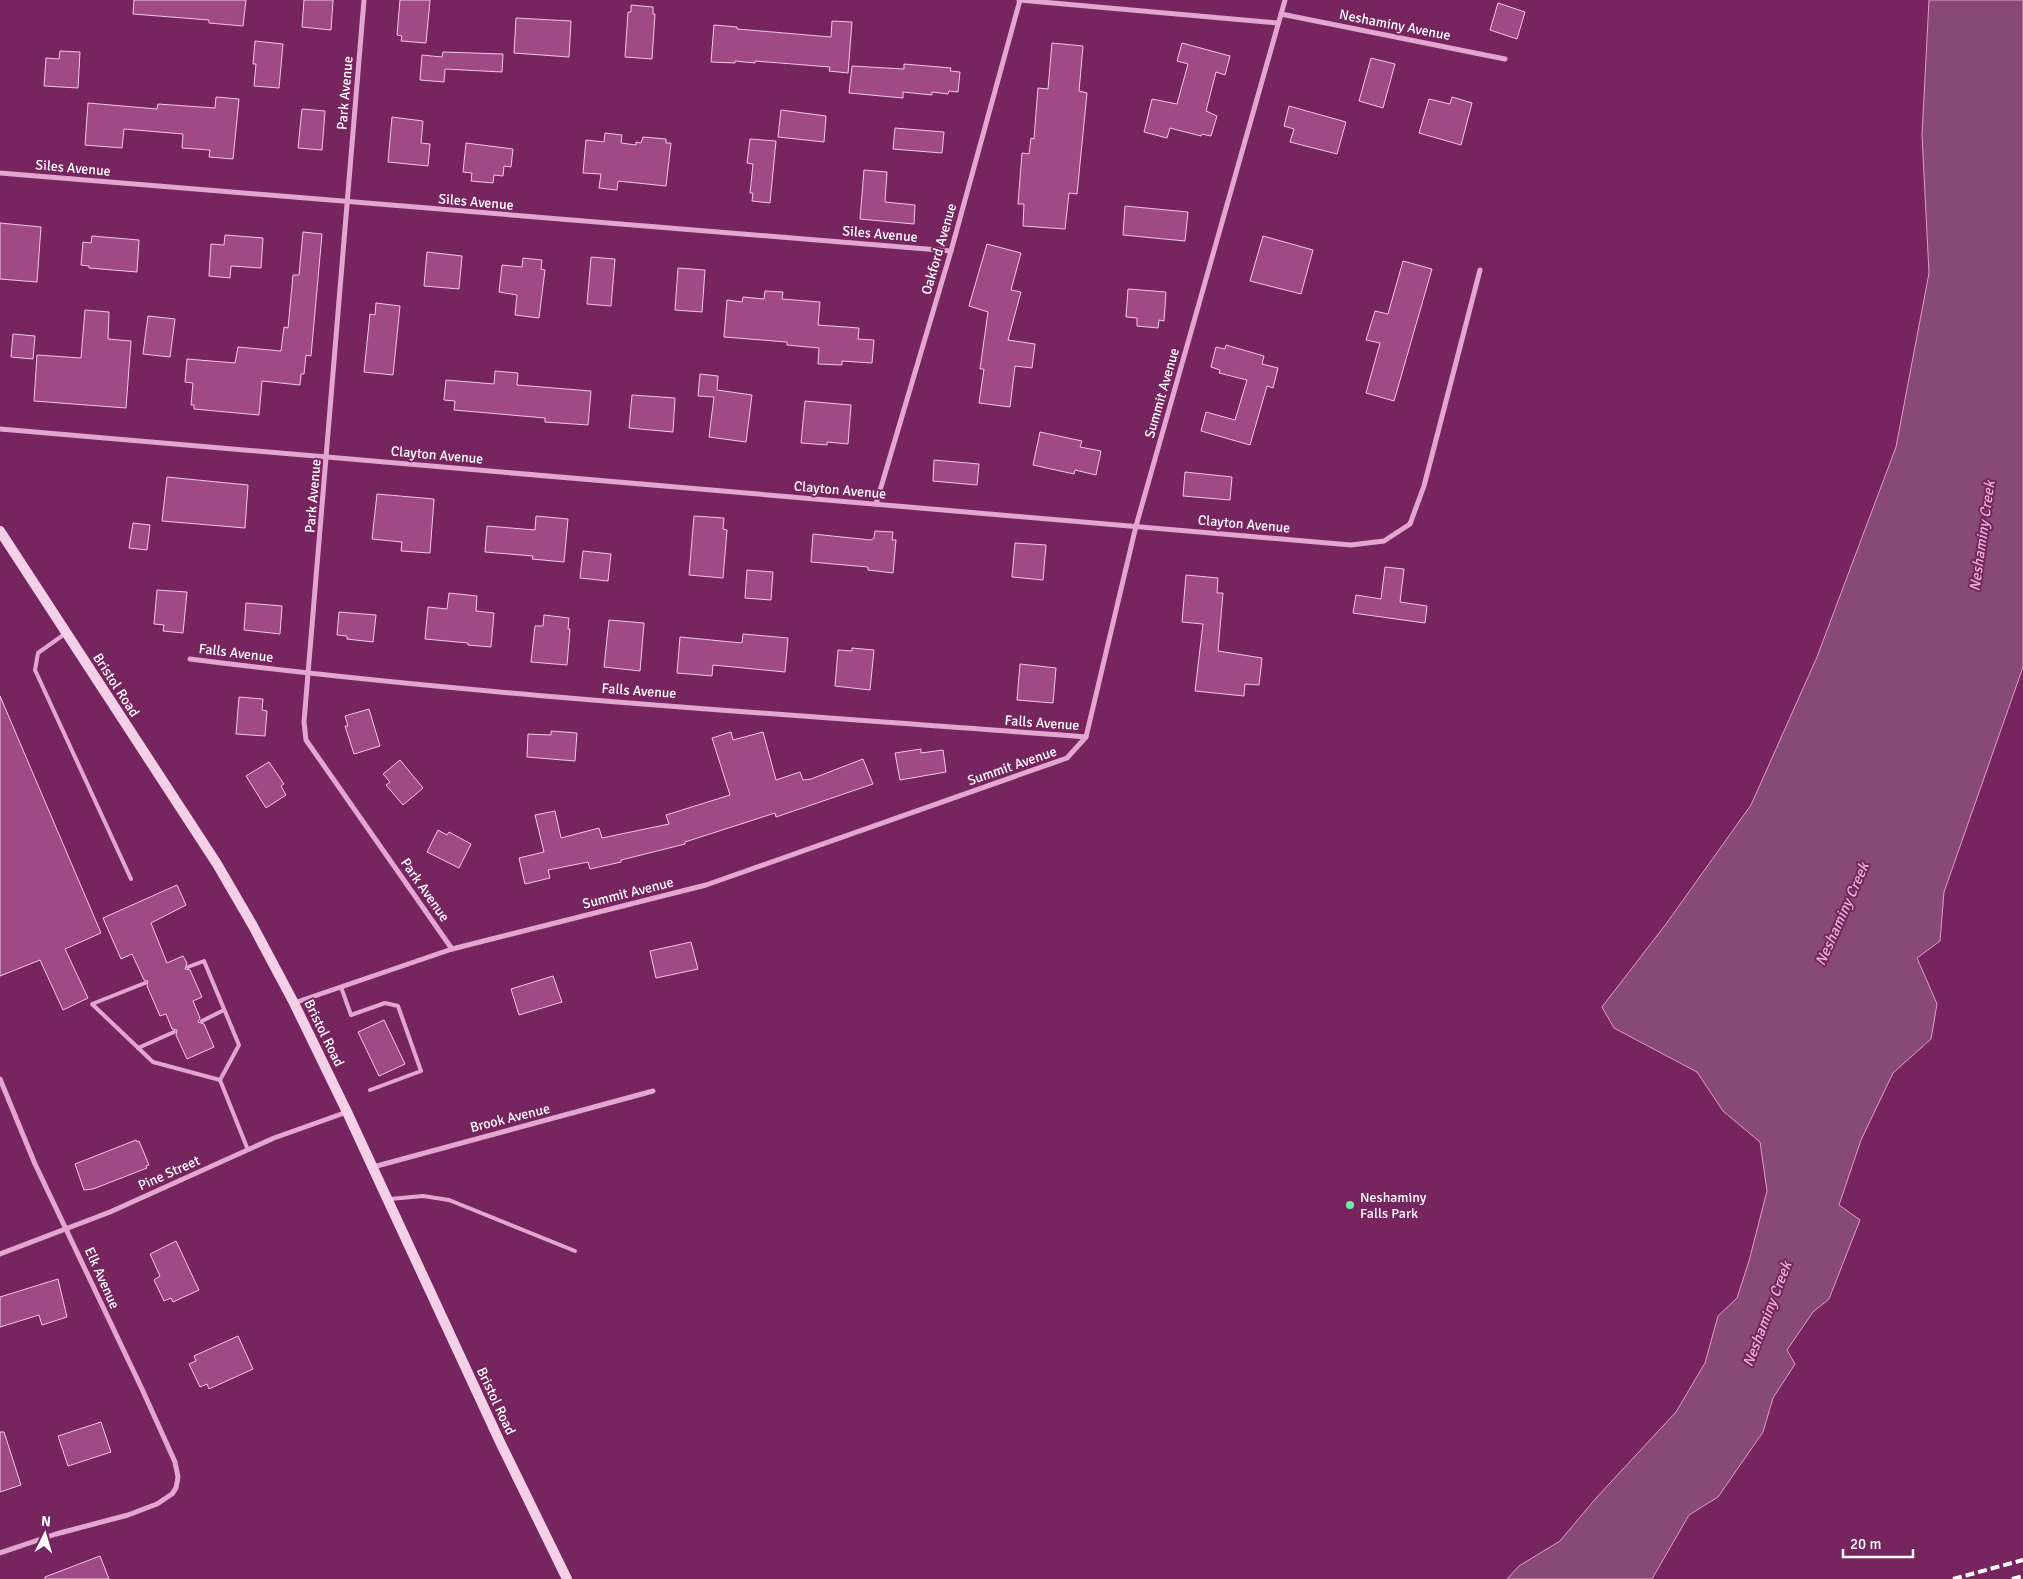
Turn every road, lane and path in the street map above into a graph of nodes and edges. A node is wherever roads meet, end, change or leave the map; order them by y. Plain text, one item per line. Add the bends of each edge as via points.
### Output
1 (364, 0) edge
2 (1020, 0) edge
3 (1285, 0) edge
4 (1281, 14) junction
5 (1278, 23) junction
6 (1505, 59) dead end
7 (0, 173) edge
8 (348, 203) junction
9 (951, 251) junction
10 (1480, 270) dead end
11 (0, 429) edge
12 (327, 456) junction
13 (876, 504) junction
14 (1136, 526) junction
15 (0, 531) edge
16 (66, 633) junction
17 (190, 659) dead end
18 (309, 674) junction
19 (1086, 737) junction
20 (131, 879) dead end
21 (452, 949) junction
22 (188, 967) dead end
23 (145, 983) dead end
24 (341, 987) junction
25 (294, 1003) junction
26 (224, 1010) junction
27 (202, 1021) dead end
28 (174, 1032) dead end
29 (138, 1048) junction
30 (0, 1079) edge
31 (220, 1080) junction
32 (370, 1090) dead end
33 (653, 1091) dead end
34 (347, 1112) junction
35 (248, 1150) junction
36 (373, 1167) junction
37 (388, 1199) junction
38 (67, 1229) junction
39 (575, 1251) dead end
40 (0, 1254) edge
41 (0, 1552) edge
42 (567, 1579) edge

1 - 8 street, Park Avenue
2 - 5 street
2 - 9 street, Oakford Avenue
3 - 4 street, Summit Avenue
4 - 5 street, Summit Avenue
4 - 6 street, Neshaminy Avenue
5 - 14 street, Summit Avenue
7 - 8 street, Siles Avenue
8 - 9 street, Siles Avenue
8 - 12 street, Park Avenue
9 - 13 street, Oakford Avenue
10 - 14 street, Clayton Avenue via 1424,486 1410,524 1384,541 1351,545
11 - 12 street, Clayton Avenue
12 - 13 street, Clayton Avenue
12 - 18 street, Park Avenue
13 - 14 street, Clayton Avenue
14 - 19 street, Summit Avenue
15 - 16 main road, Bristol Road
16 - 20 lane via 38,653 35,670
16 - 25 main road, Bristol Road via 217,864
17 - 18 street, Falls Avenue
18 - 19 street, Falls Avenue
18 - 21 street, Park Avenue via 304,722 306,740
19 - 21 street, Summit Avenue via 1067,758 706,885
21 - 24 street, Summit Avenue
22 - 26 lane via 204,961
23 - 29 lane via 92,1004
24 - 25 street, Summit Avenue
24 - 32 lane via 351,1015 385,1003 398,1006 421,1071
25 - 34 main road, Bristol Road
26 - 27 lane
26 - 31 lane via 239,1045
28 - 29 lane
29 - 31 lane via 153,1062
30 - 38 street, Elk Avenue
31 - 35 lane
33 - 36 street, Brook Avenue
34 - 35 street, Pine Street
34 - 36 main road, Bristol Road
35 - 38 street, Pine Street
36 - 37 main road, Bristol Road
37 - 39 lane via 423,1196 449,1200
37 - 42 main road, Bristol Road
38 - 40 street, Pine Street
38 - 41 street, Elk Avenue via 175,1462 176,1488 157,1504 128,1515

